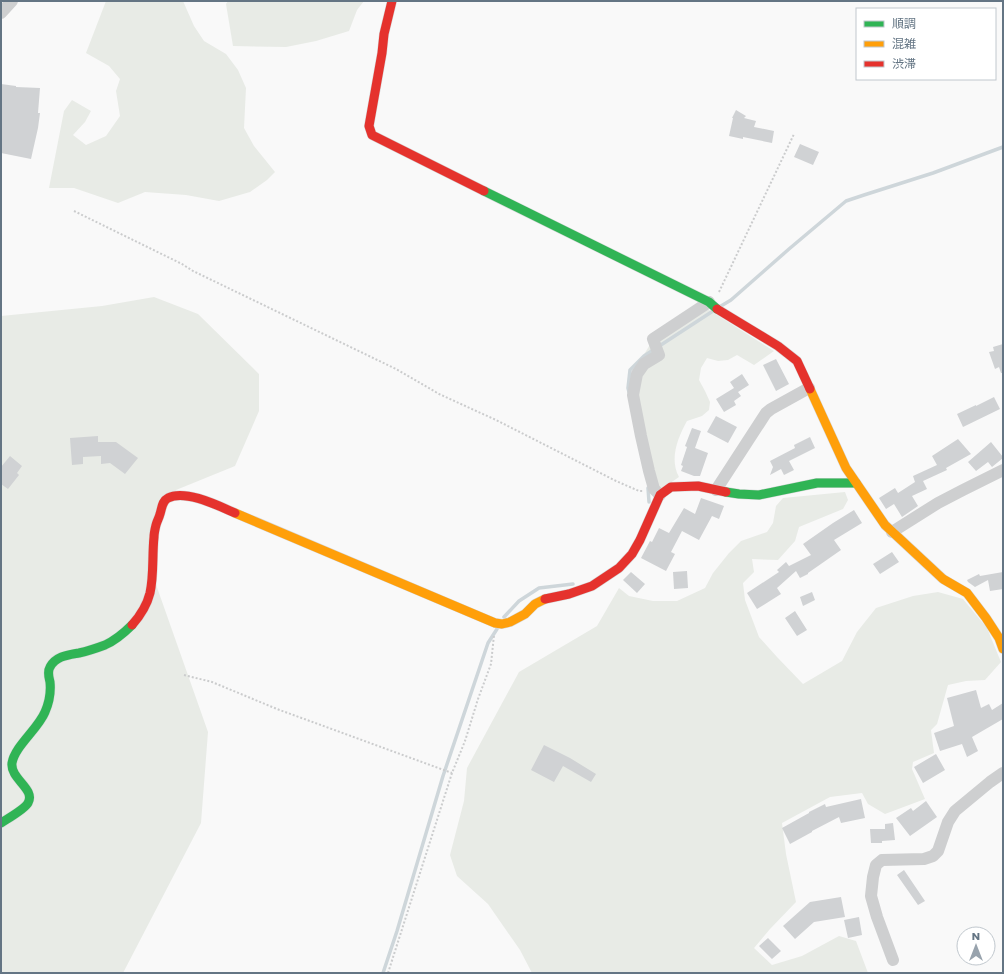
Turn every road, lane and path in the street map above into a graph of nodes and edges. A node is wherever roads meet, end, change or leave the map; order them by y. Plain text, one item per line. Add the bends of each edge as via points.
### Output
1 (12, 1) edge
2 (392, 1) edge
3 (1, 13) edge
4 (794, 134) dead end
5 (74, 211) dead end
6 (711, 304) junction
7 (808, 388) junction
8 (1003, 470) edge
9 (856, 483) junction
10 (716, 490) junction
11 (639, 491) dead end
12 (660, 495) junction
13 (892, 532) junction
14 (495, 623) junction
15 (1003, 649) edge
16 (184, 675) dead end
17 (452, 773) junction
18 (1003, 773) edge
19 (1, 823) edge
20 (893, 960) dead end
21 (388, 973) edge

1 - 3 street
2 - 6 street via 369,126 372,135
4 - 6 path
5 - 11 path
6 - 7 street via 778,346 797,361
6 - 12 street via 654,339 659,355 644,364 637,374 634,395 641,436 654,489
7 - 9 street via 846,468
7 - 10 street via 766,413
8 - 13 street via 938,503
9 - 10 street via 817,483 759,495
9 - 13 street
10 - 12 street via 698,486 671,487
12 - 14 street via 640,540 619,568 592,586 547,598 510,622
13 - 15 street via 943,579 967,593 999,638
14 - 17 path via 492,664
14 - 19 street via 199,498 168,498 162,503 155,528 151,590 140,616 128,630 112,642 62,657 53,664 49,670 49,705 12,760 13,773 29,793 28,804
16 - 17 path via 212,682
17 - 21 path
18 - 20 street via 955,811 948,822 938,851 933,856 924,859 882,860 876,865 871,896

